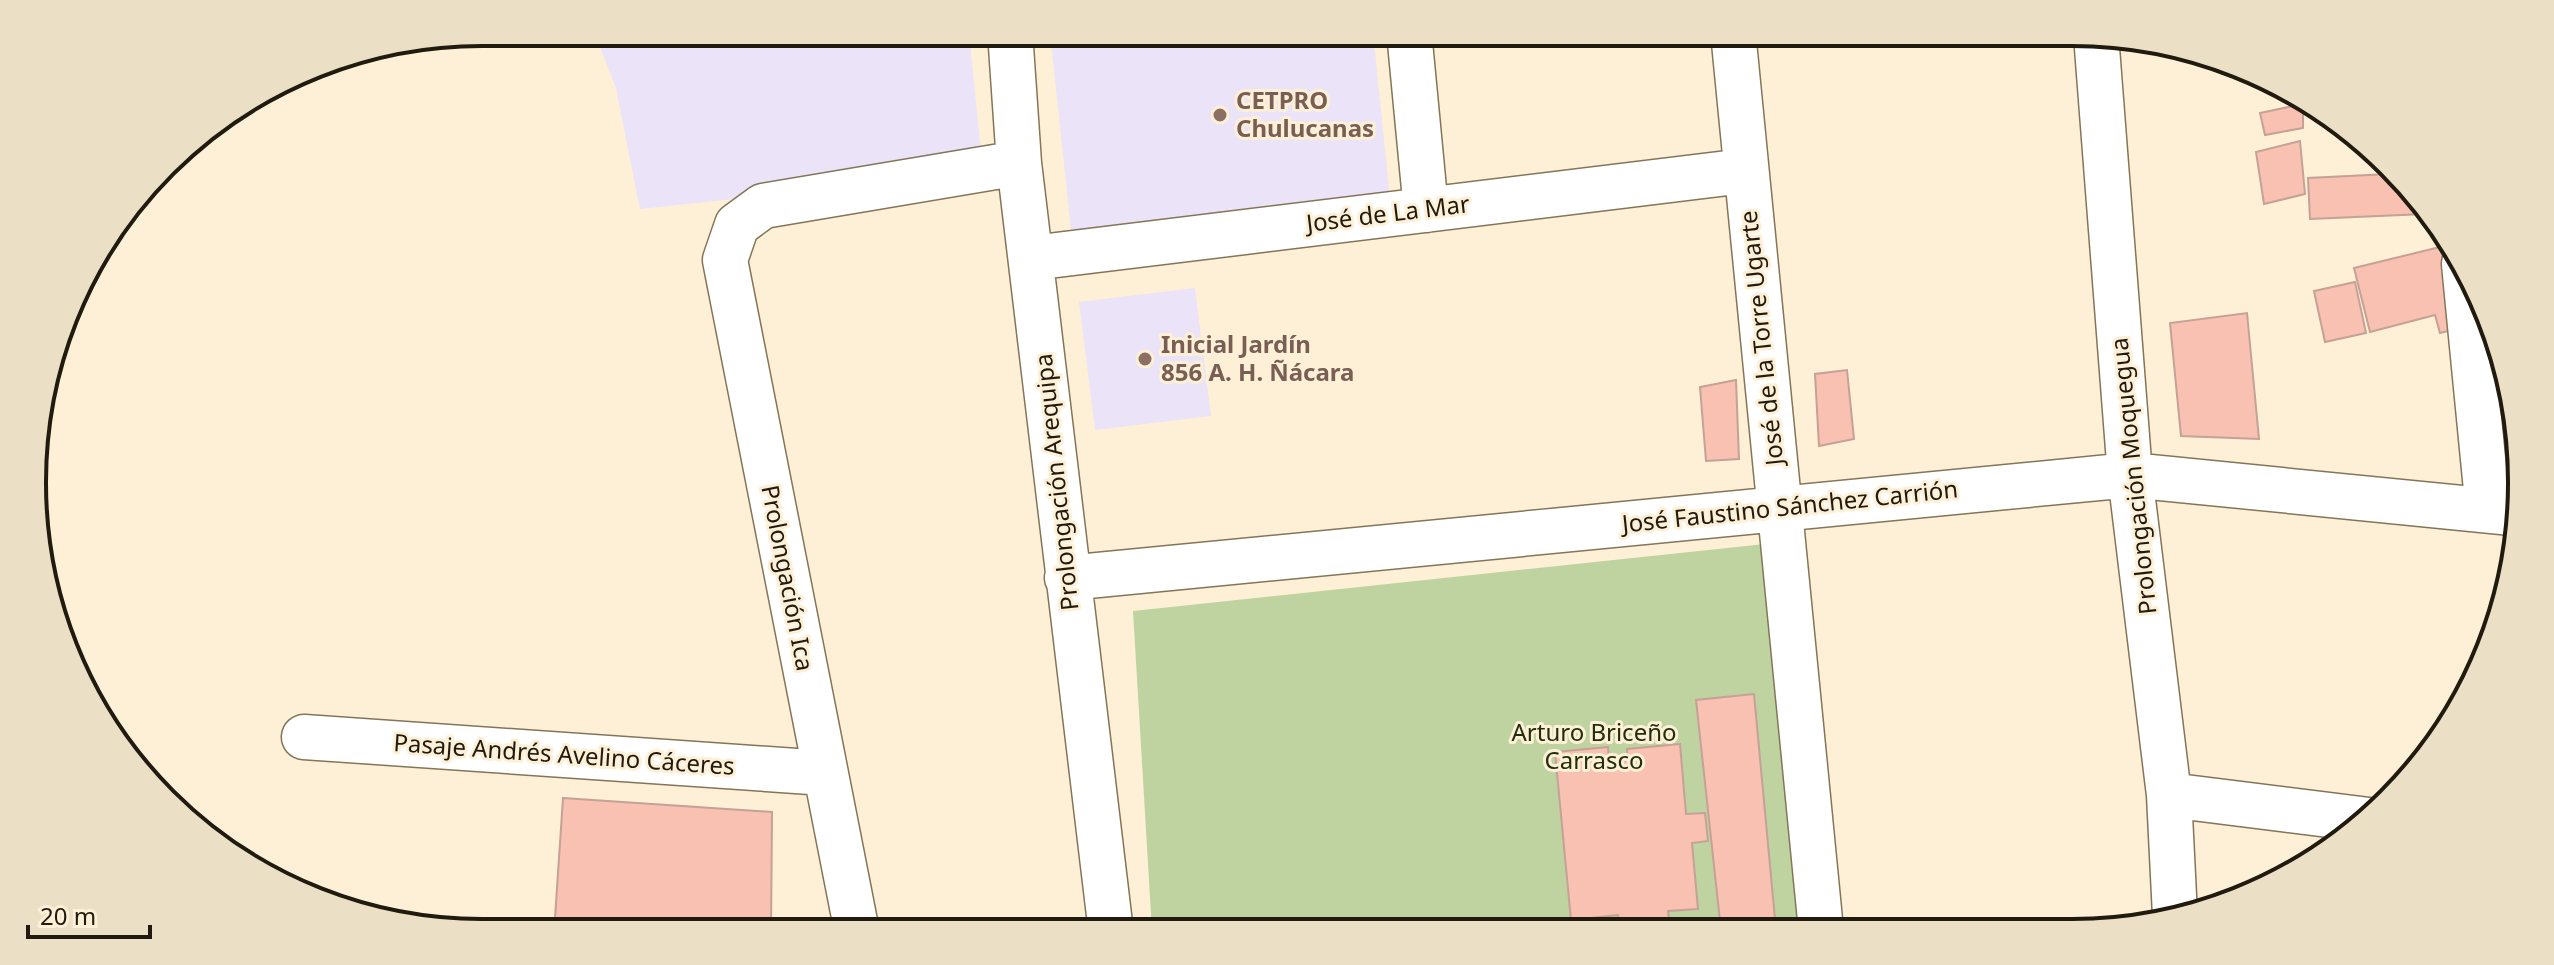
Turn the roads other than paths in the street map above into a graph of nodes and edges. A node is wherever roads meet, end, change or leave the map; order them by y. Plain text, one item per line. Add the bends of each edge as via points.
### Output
1 (1011, 46) edge
2 (1410, 46) edge
3 (1734, 46) edge
4 (2097, 47) edge
5 (1019, 163) junction
6 (1744, 171) junction
7 (1426, 210) junction
8 (1032, 258) junction
9 (2470, 304) edge
10 (2130, 475) junction
11 (1781, 508) junction
12 (2500, 512) edge
13 (1067, 578) junction
14 (304, 737) dead end
15 (825, 773) junction
16 (2169, 795) junction
17 (2351, 818) edge
18 (2175, 906) edge
19 (854, 919) edge
20 (1109, 919) edge
21 (1820, 919) edge

1 - 5 street, Prolongación Arequipa
2 - 7 street
3 - 6 street, José de la Torre Ugarte
4 - 10 street, Prolongación Moquegua
5 - 8 street, Prolongación Arequipa
5 - 15 street, Prolongación Ica via 763,206 737,225 725,260
6 - 7 street, José de La Mar
6 - 11 street, José de la Torre Ugarte
7 - 8 street, José de La Mar
8 - 13 street, Prolongación Arequipa
9 - 12 street
10 - 11 street, José Faustino Sánchez Carrión
10 - 12 street, José Faustino Sánchez Carrión
10 - 16 street, Prolongación Moquegua
11 - 13 street, José Faustino Sánchez Carrión
11 - 21 street, José de la Torre Ugarte
13 - 20 street, Prolongación Arequipa
14 - 15 street, Pasaje Andrés Avelino Cáceres
15 - 19 street, Prolongación Ica
16 - 17 street
16 - 18 street, Prolongación Moquegua

